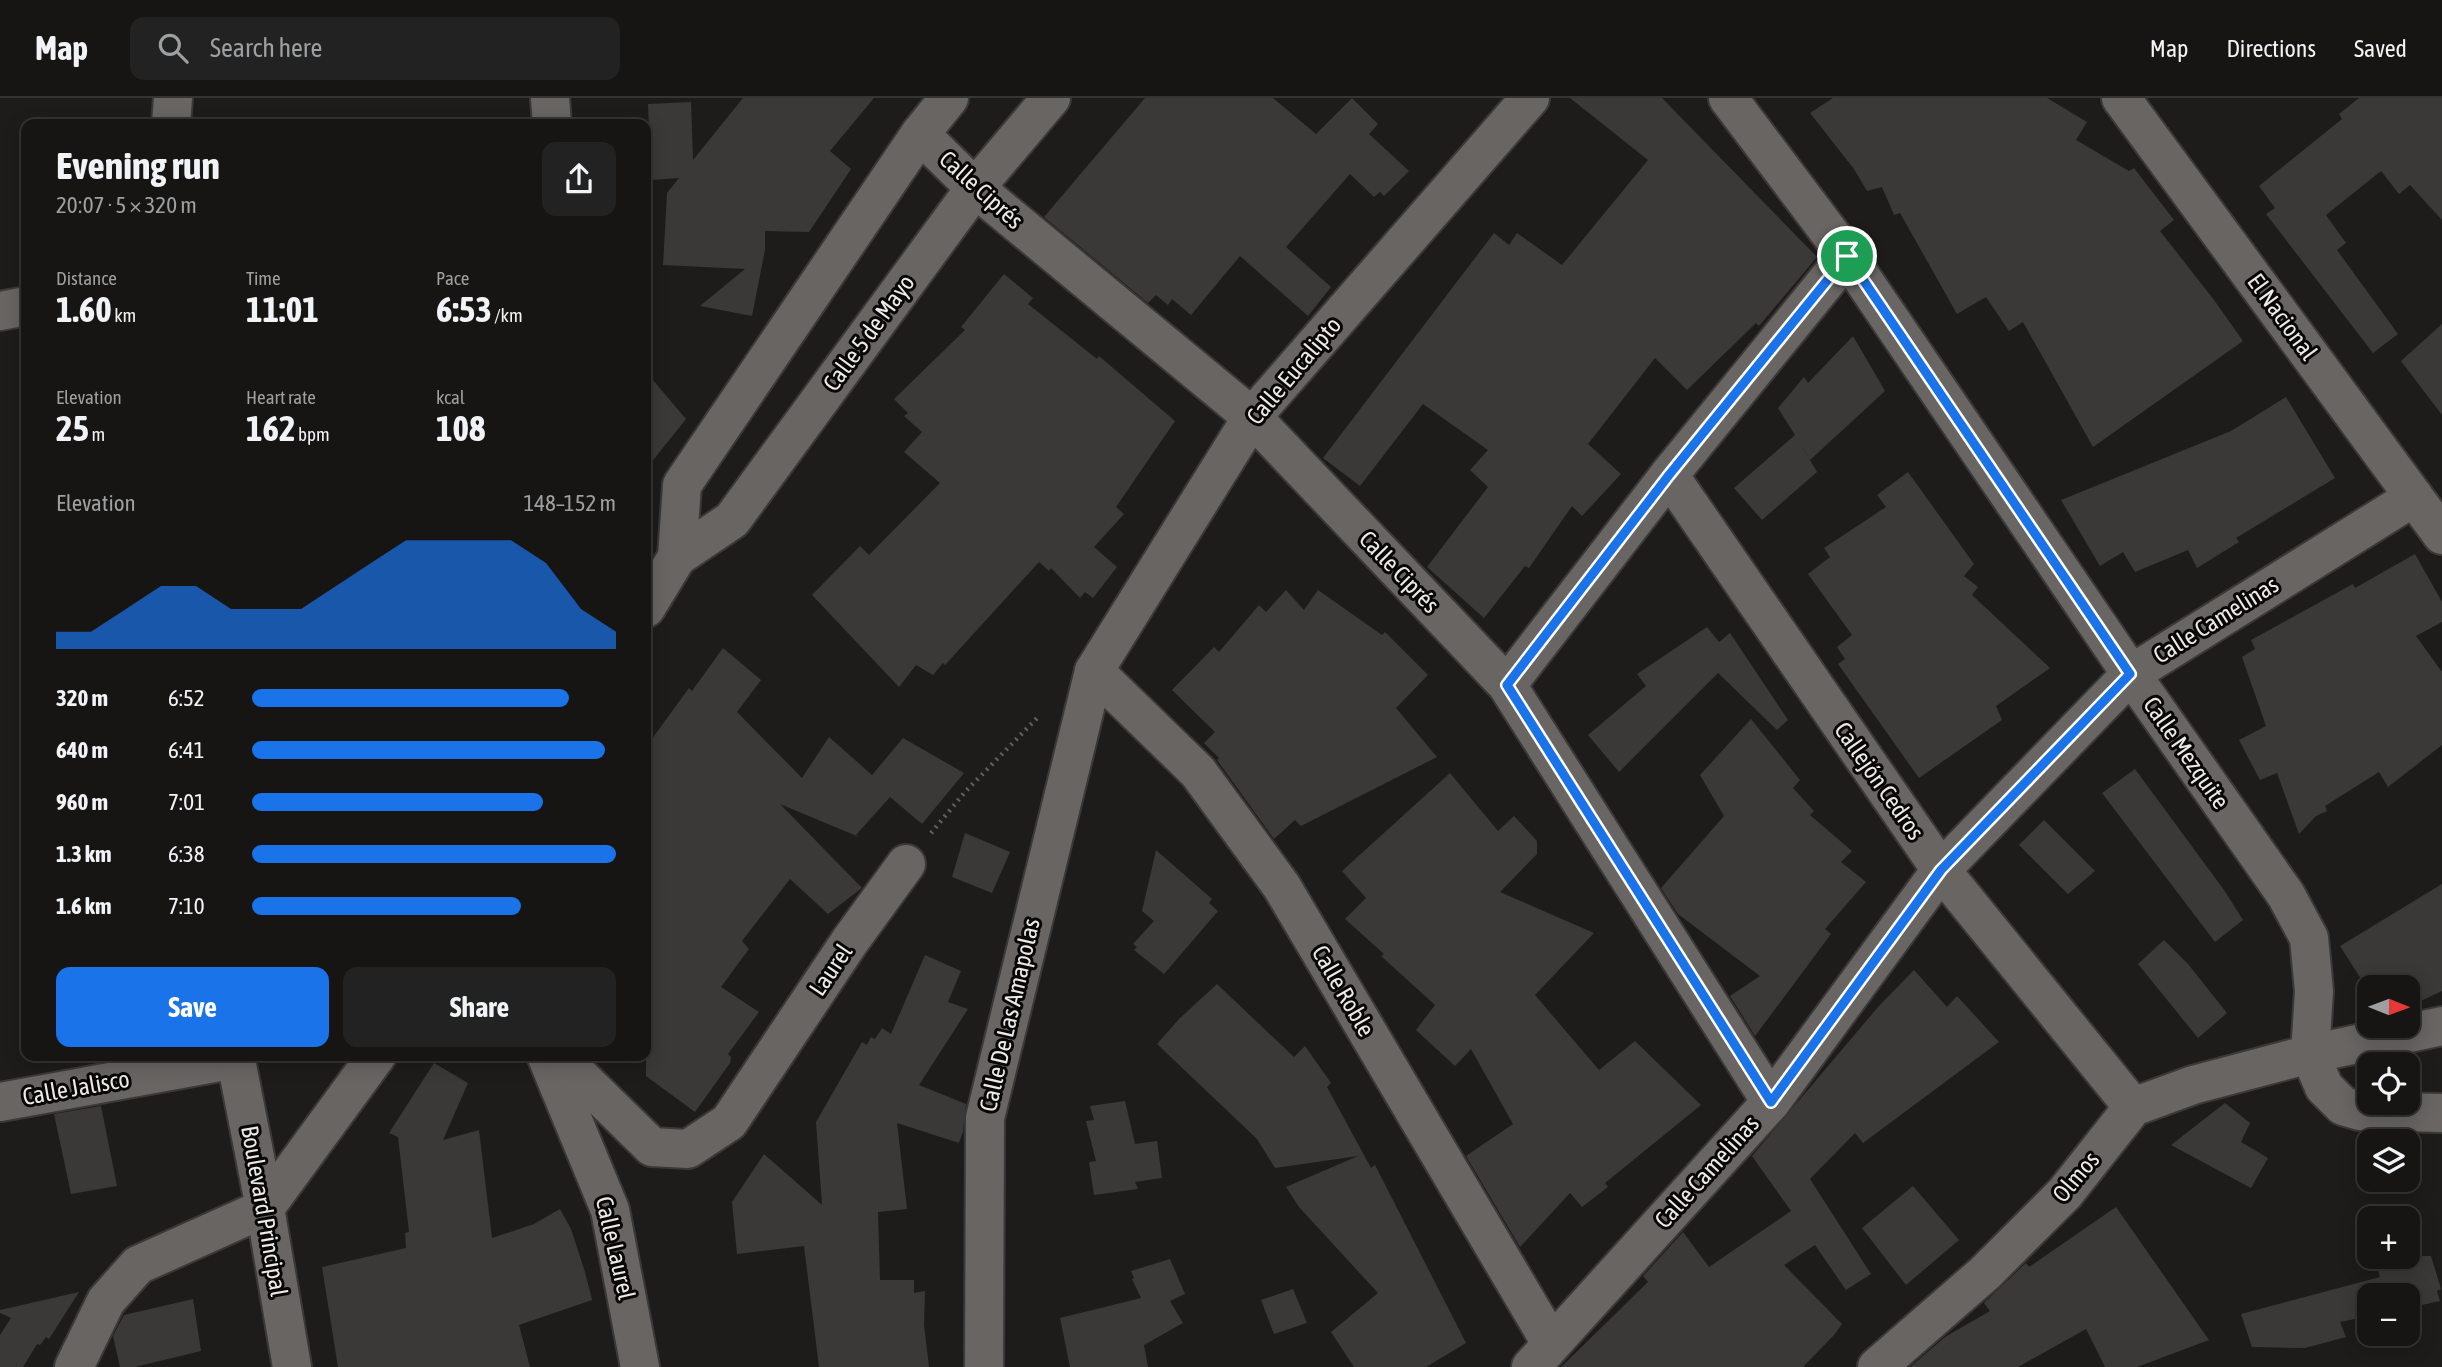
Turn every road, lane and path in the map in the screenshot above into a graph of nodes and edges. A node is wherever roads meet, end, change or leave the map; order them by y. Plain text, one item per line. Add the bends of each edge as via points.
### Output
1 (173, 98) edge
2 (550, 98) edge
3 (949, 98) edge
4 (1051, 98) edge
5 (1530, 98) edge
6 (1728, 98) edge
7 (2121, 98) edge
8 (171, 119) edge
9 (551, 119) edge
10 (920, 134) junction
11 (975, 188) junction
12 (1847, 256) junction
13 (21, 307) edge
14 (0, 311) edge
15 (1252, 417) junction
16 (1669, 475) junction
17 (2414, 497) junction
18 (2442, 535) edge
19 (677, 557) junction
20 (651, 600) edge
21 (1094, 671) junction
22 (2130, 674) junction
23 (1507, 685) junction
24 (1043, 711) dead end
25 (906, 864) joint
26 (1941, 870) junction
27 (2442, 1026) edge
28 (2310, 1054) junction
29 (214, 1061) edge
30 (236, 1061) edge
31 (373, 1061) edge
32 (548, 1061) edge
33 (564, 1061) edge
34 (0, 1102) edge
35 (1771, 1102) junction
36 (2133, 1107) junction
37 (2442, 1113) edge
38 (265, 1208) junction
39 (1541, 1355) edge
40 (74, 1367) edge
41 (292, 1367) edge
42 (640, 1367) edge
43 (984, 1367) edge
44 (1877, 1367) edge

1 - 8 street
2 - 9 street
3 - 10 street, Calle 5 de Mayo
4 - 11 street, Calle 5 de Mayo
5 - 15 street, Calle Eucalipto
6 - 12 street, Calle Mezquite
7 - 17 street, El Nacional
10 - 11 street, Calle Ciprés
10 - 19 street, Calle 5 de Mayo via 682,485
11 - 15 street, Calle Ciprés
11 - 19 street, Calle 5 de Mayo via 732,520
12 - 16 street
12 - 22 street, Calle Mezquite
13 - 14 street
15 - 21 street, Calle Eucalipto
15 - 23 street, Calle Ciprés
16 - 23 street
16 - 26 street, Callejón Cedros
17 - 18 street, El Nacional
17 - 22 street, Calle Camelinas
19 - 20 street, Calle 5 de Mayo
21 - 39 street, Calle Roble via 1198,772 1282,887
21 - 43 street, Calle De Las Amapolas via 985,1118
22 - 26 street, Calle Camelinas
22 - 28 street, Calle Mezquite via 2286,895 2309,938 2314,991
23 - 35 street, Calle Ciprés
24 - 25 path via 965,792
25 - 33 street, Laurel via 729,1122 688,1149 652,1147
26 - 35 street, Calle Camelinas
26 - 36 street, Callejón Cedros
27 - 28 street
28 - 36 street via 2193,1085
28 - 37 street via 2324,1087 2343,1106 2360,1111
29 - 34 street, Calle Jalisco
30 - 38 street, Boulevard Principal
31 - 38 street
32 - 42 street, Calle Laurel via 610,1210
35 - 39 street, Calle Camelinas
36 - 44 street, Olmos via 2065,1193 1985,1273
38 - 40 street via 138,1265 106,1301
38 - 41 street, Boulevard Principal

